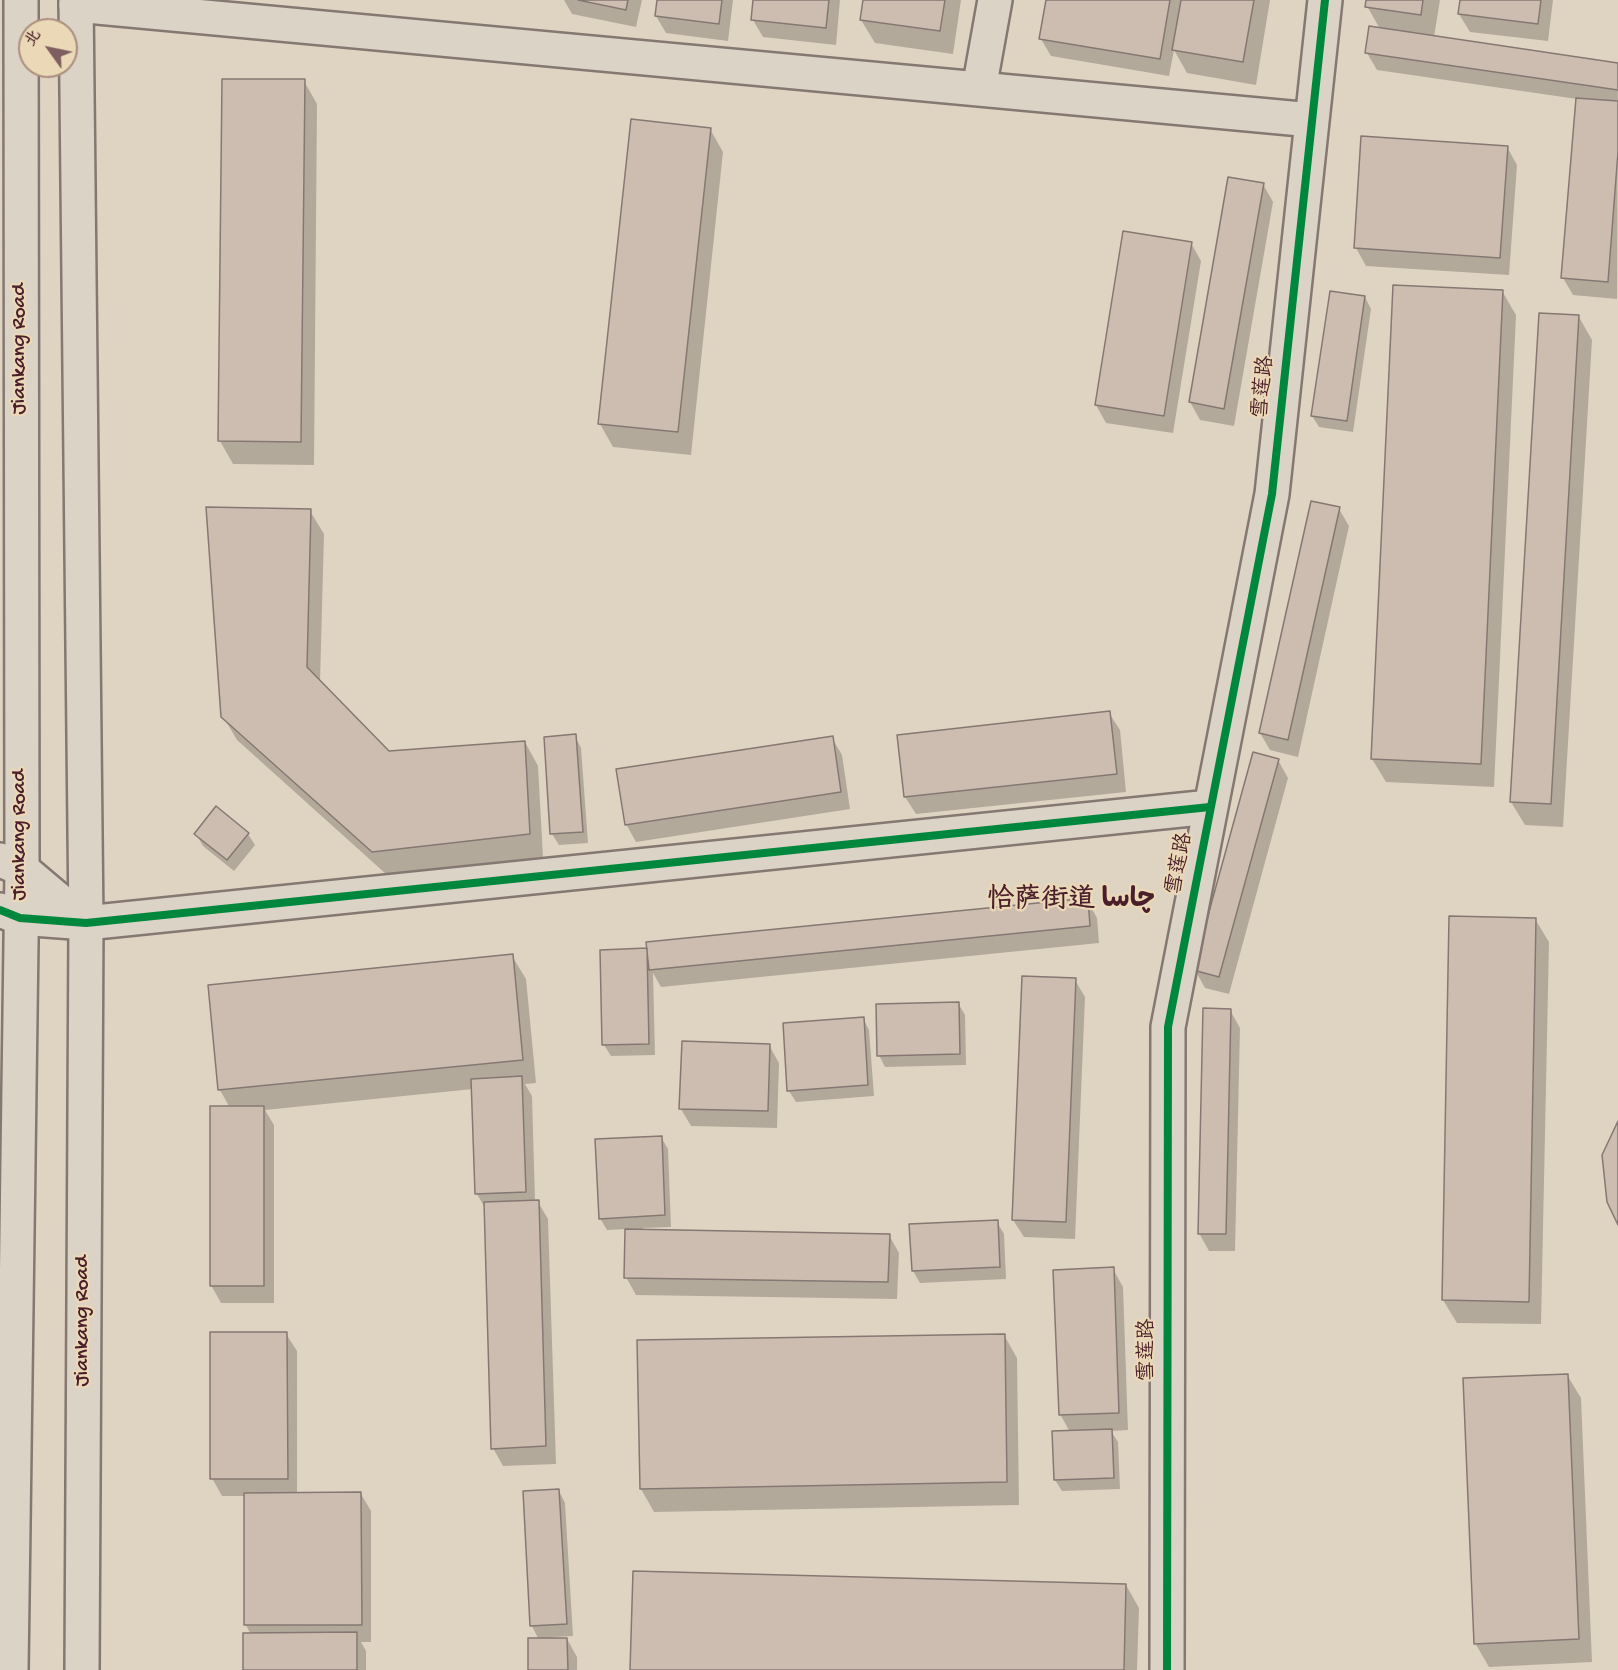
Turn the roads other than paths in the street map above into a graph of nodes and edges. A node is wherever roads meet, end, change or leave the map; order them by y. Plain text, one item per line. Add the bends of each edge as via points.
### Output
1 (21, 0) edge
2 (994, 0) edge
3 (1325, 0) edge
4 (76, 2) edge
5 (980, 89) junction
6 (1312, 120) junction
7 (1210, 807) junction
8 (11, 865) edge
9 (10, 914) edge
10 (86, 923) junction
11 (11, 1670) edge
12 (82, 1670) edge
13 (1167, 1670) edge

1 - 8 main road, Jiankang Road
2 - 5 main road
3 - 6 main road, 雪莲路
4 - 5 main road
4 - 10 main road, Jiankang Road
5 - 6 main road
6 - 7 main road, 雪莲路 via 1272,494
7 - 10 main road
7 - 13 main road, 雪莲路 via 1168,1027
8 - 9 main road, Jiankang Road
8 - 10 main road
9 - 10 main road
9 - 11 main road, Jiankang Road
10 - 12 main road, Jiankang Road

